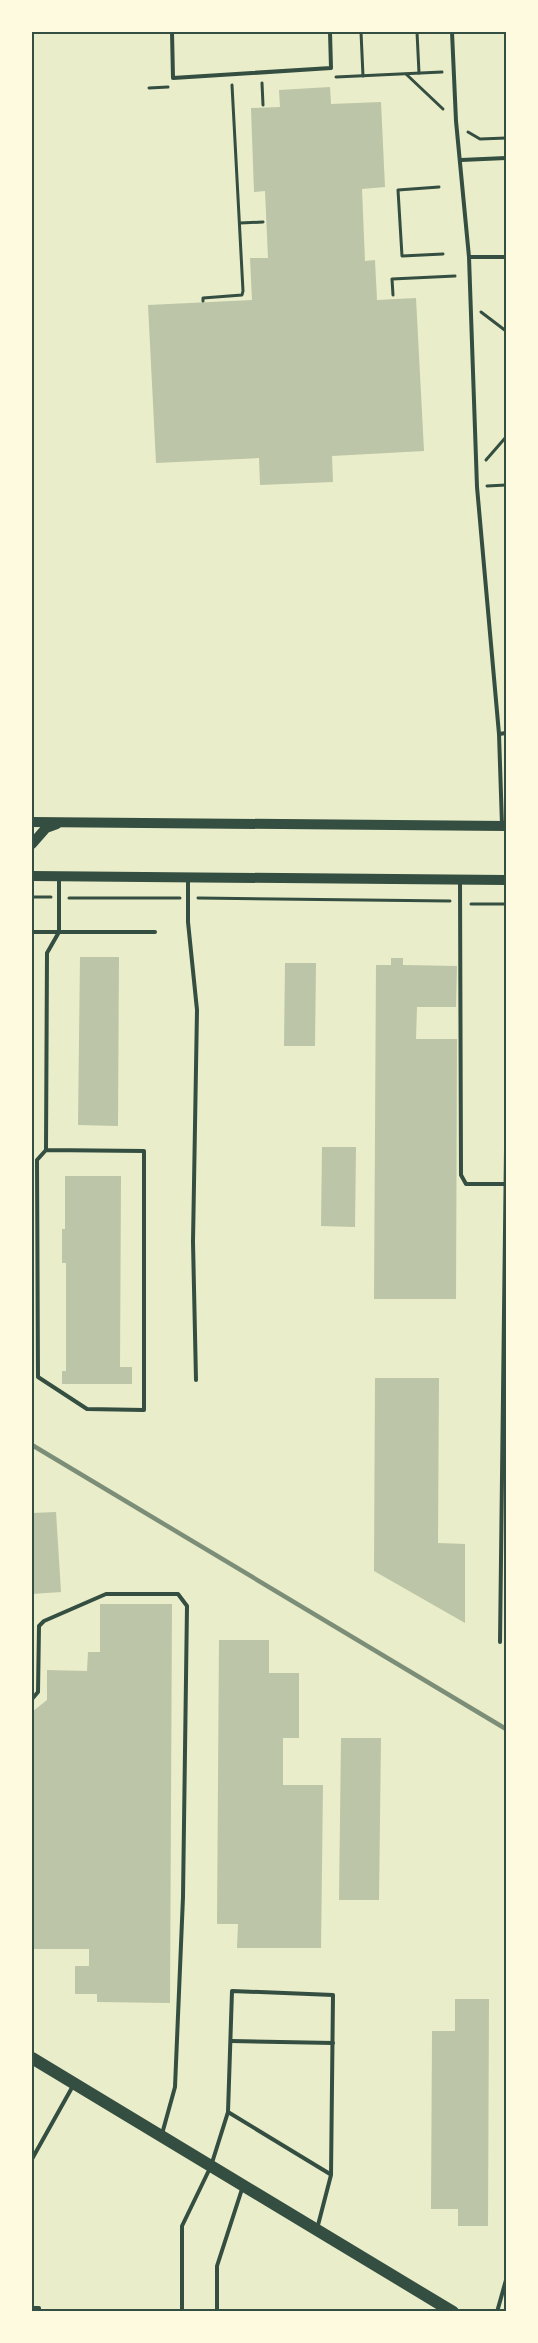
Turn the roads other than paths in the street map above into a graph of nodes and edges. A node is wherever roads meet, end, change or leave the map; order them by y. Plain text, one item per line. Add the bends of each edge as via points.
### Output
1 (172, 32) edge
2 (330, 32) edge
3 (452, 32) edge
4 (507, 158) edge
5 (461, 160) junction
6 (469, 256) junction
7 (507, 257) edge
8 (507, 733) edge
9 (499, 734) junction
10 (32, 822) edge
11 (70, 822) junction
12 (504, 826) edge
13 (32, 844) edge
14 (32, 865) edge
15 (36, 876) edge
16 (59, 877) junction
17 (188, 878) junction
18 (460, 880) junction
19 (507, 880) edge
20 (32, 932) edge
21 (59, 932) junction
22 (155, 932) dead end
23 (507, 1149) edge
24 (46, 1150) junction
25 (506, 1184) edge
26 (196, 1380) dead end
27 (500, 1641) dead end
28 (32, 1699) edge
29 (231, 2041) junction
30 (333, 2043) junction
31 (32, 2058) edge
32 (74, 2083) junction
33 (228, 2112) junction
34 (161, 2136) junction
35 (32, 2145) edge
36 (38, 2148) junction
37 (32, 2159) edge
38 (211, 2166) junction
39 (331, 2175) junction
40 (243, 2185) junction
41 (317, 2230) junction
42 (507, 2280) edge
43 (32, 2308) edge
44 (39, 2312) edge
45 (182, 2312) edge
46 (217, 2312) edge
47 (453, 2312) edge
48 (497, 2312) edge

1 - 2 lane via 173,78 331,68
3 - 5 lane
4 - 5 lane
5 - 6 lane
6 - 7 lane
6 - 9 lane via 477,487
8 - 9 lane
9 - 12 lane
10 - 11 street
11 - 12 street
11 - 13 street via 46,828
14 - 15 street
15 - 16 street
16 - 17 street
16 - 21 lane
17 - 18 street
17 - 26 lane via 197,1010 193,1242
18 - 19 street
18 - 25 lane via 461,1175 466,1184
20 - 21 lane
21 - 22 lane
21 - 24 lane via 47,953
23 - 25 lane
24 - 24 lane via 37,1160 38,1377 87,1409 144,1410 144,1151
25 - 27 lane
28 - 34 lane via 38,1692 39,1626 44,1621 106,1594 178,1594 187,1606 183,1897 175,2087
29 - 30 lane
29 - 30 lane via 232,1991 333,1995
29 - 33 lane
30 - 39 lane
31 - 32 main road
32 - 34 main road
32 - 36 lane
33 - 38 lane
33 - 39 lane
34 - 38 main road
35 - 36 lane
36 - 37 lane
38 - 40 main road
38 - 45 lane via 183,2226
39 - 41 lane
40 - 41 main road
40 - 46 lane via 217,2266
41 - 47 main road
42 - 48 lane
43 - 44 lane via 39,2308

